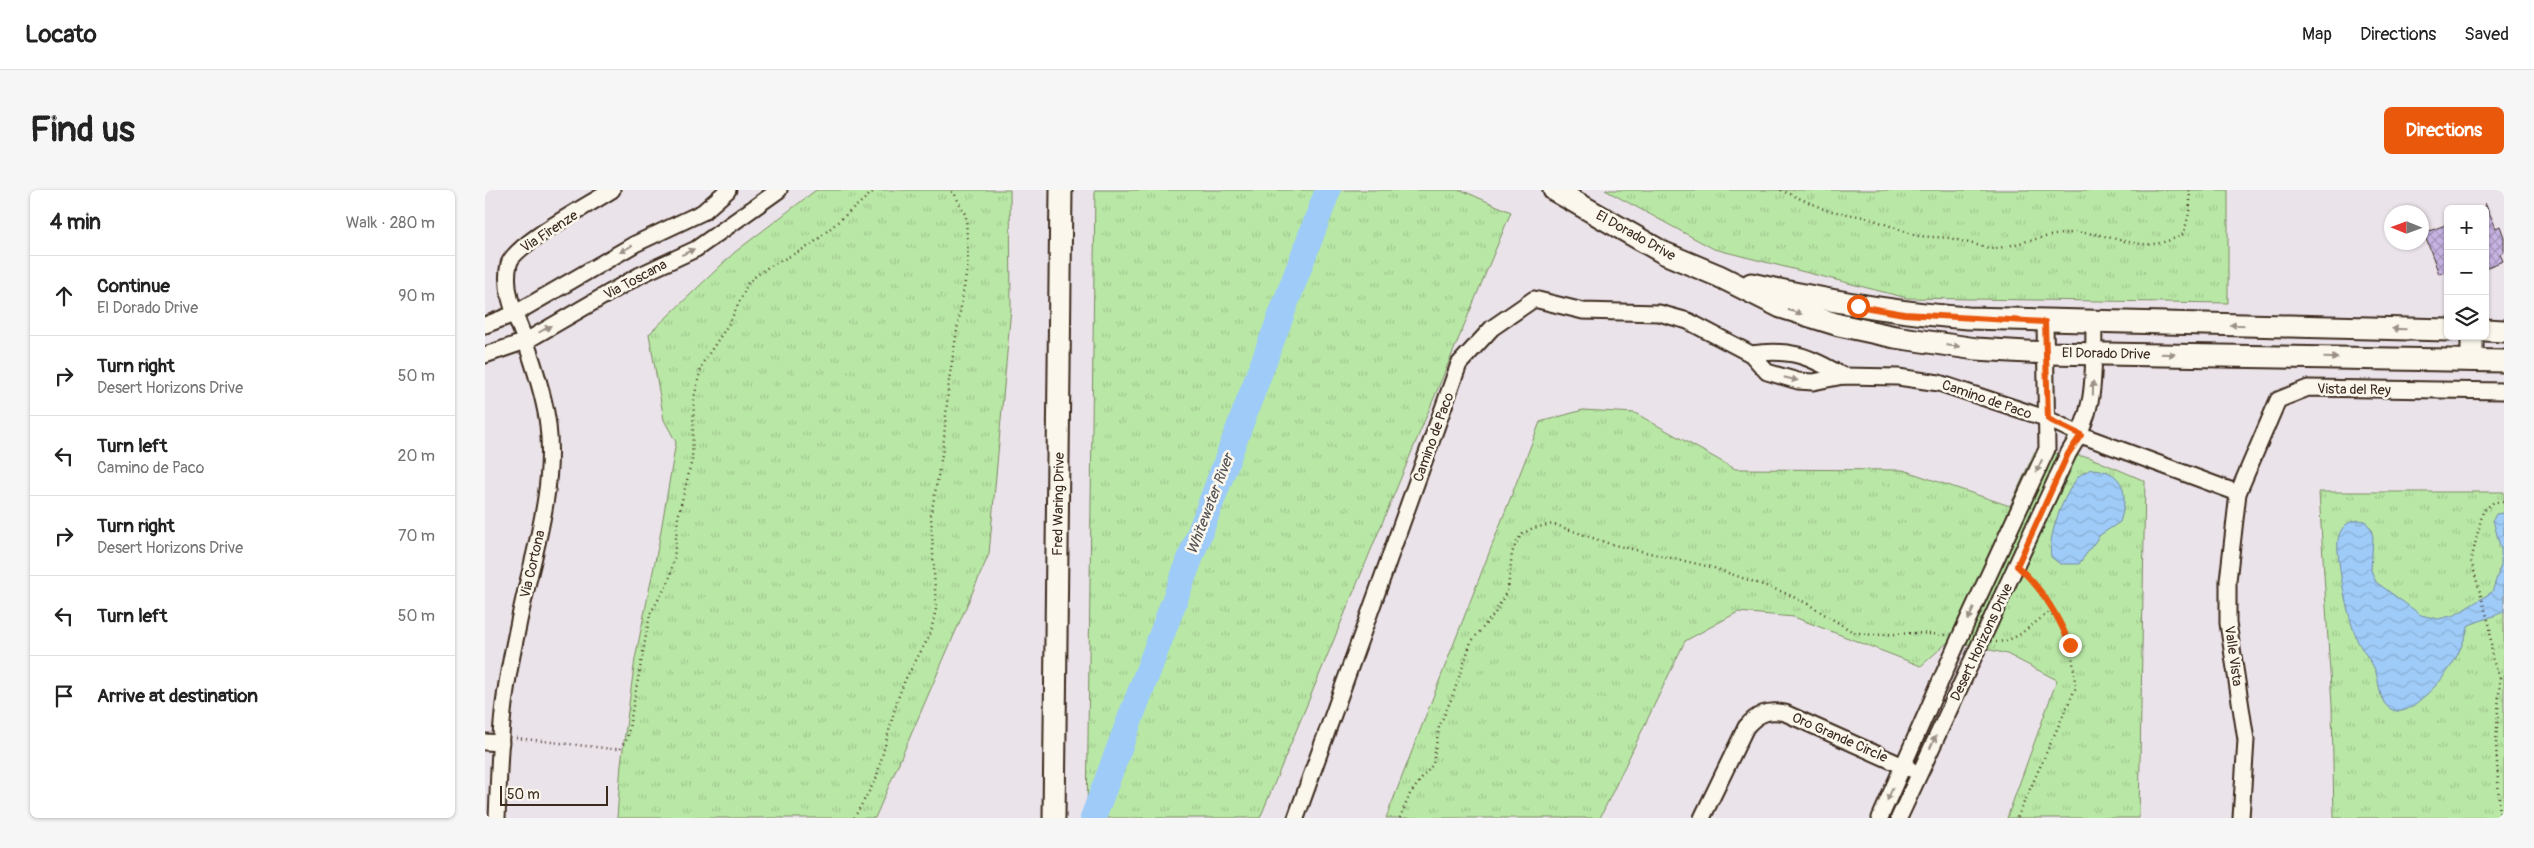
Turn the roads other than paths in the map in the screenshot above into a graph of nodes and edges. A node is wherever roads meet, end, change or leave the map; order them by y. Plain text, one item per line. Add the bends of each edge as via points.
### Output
1 (612, 190) edge
2 (728, 190) edge
3 (779, 190) edge
4 (1061, 190) edge
5 (1554, 190) edge
6 (1719, 276) junction
7 (514, 314) junction
8 (2045, 322) junction
9 (2094, 322) junction
10 (485, 325) edge
11 (2444, 330) edge
12 (2489, 330) edge
13 (2504, 331) edge
14 (2472, 340) edge
15 (526, 341) junction
16 (2046, 353) junction
17 (2093, 353) junction
18 (1751, 354) junction
19 (485, 356) edge
20 (2472, 360) junction
21 (2504, 361) edge
22 (1843, 376) junction
23 (2504, 391) edge
24 (2048, 419) junction
25 (2081, 435) junction
26 (2238, 493) junction
27 (508, 741) junction
28 (485, 742) edge
29 (1902, 765) junction
30 (1918, 774) junction
31 (497, 818) edge
32 (1054, 818) edge
33 (1297, 818) edge
34 (1702, 818) edge
35 (1880, 818) edge
36 (1899, 818) edge
37 (2241, 818) edge

1 - 7 street, Via Firenze via 519,249 509,262 507,281
2 -> 7 street via 703,212 635,244
15 -> 3 street, Via Toscana via 640,275 696,249
4 - 32 main road, Fred Waring Drive
5 - 6 main road, El Dorado Drive via 1664,253
6 - 8 main road, El Dorado Drive via 1904,314
6 -> 16 main road, El Dorado Drive via 1781,307 1839,325 1938,345
7 - 10 street
7 - 15 street, Via Cortona
8 - 9 main road, El Dorado Drive
8 - 16 street, Desert Horizons Drive
11 -> 9 main road, El Dorado Drive
9 - 17 street, Desert Horizons Drive
12 - 13 main road
14 - 20 main road
15 - 19 street, Via Toscana
15 - 27 street, Via Cortona via 548,425 548,473 543,520 505,697
16 - 17 main road, El Dorado Drive
16 - 24 street, Desert Horizons Drive
17 -> 20 main road, El Dorado Drive
25 -> 17 street, Desert Horizons Drive via 2093,397
18 - 22 street, Camino de Paco via 1772,351 1806,356
18 -> 22 street, Camino de Paco via 1767,372 1798,381 1813,382
18 - 33 street, Camino de Paco via 1689,321 1659,313 1583,311 1535,299 1492,328 1459,364
20 - 21 main road, El Dorado Drive
22 - 24 street, Camino de Paco via 1939,382
23 - 26 street, Vista del Rey via 2308,388 2278,400
24 - 25 street, Camino de Paco
24 -> 29 street, Desert Horizons Drive via 2047,449
25 - 26 street, Camino de Paco
30 -> 25 street, Desert Horizons Drive via 2068,454
26 - 37 street, Valle Vista via 2228,581 2228,623 2247,740
27 - 28 street
27 - 31 street, Via Cortona
29 - 30 street, Oro Grande Circle
29 - 34 street, Oro Grande Circle via 1785,713 1768,711 1753,718 1745,727
29 -> 35 street, Desert Horizons Drive
30 - 36 street, Desert Horizons Drive

